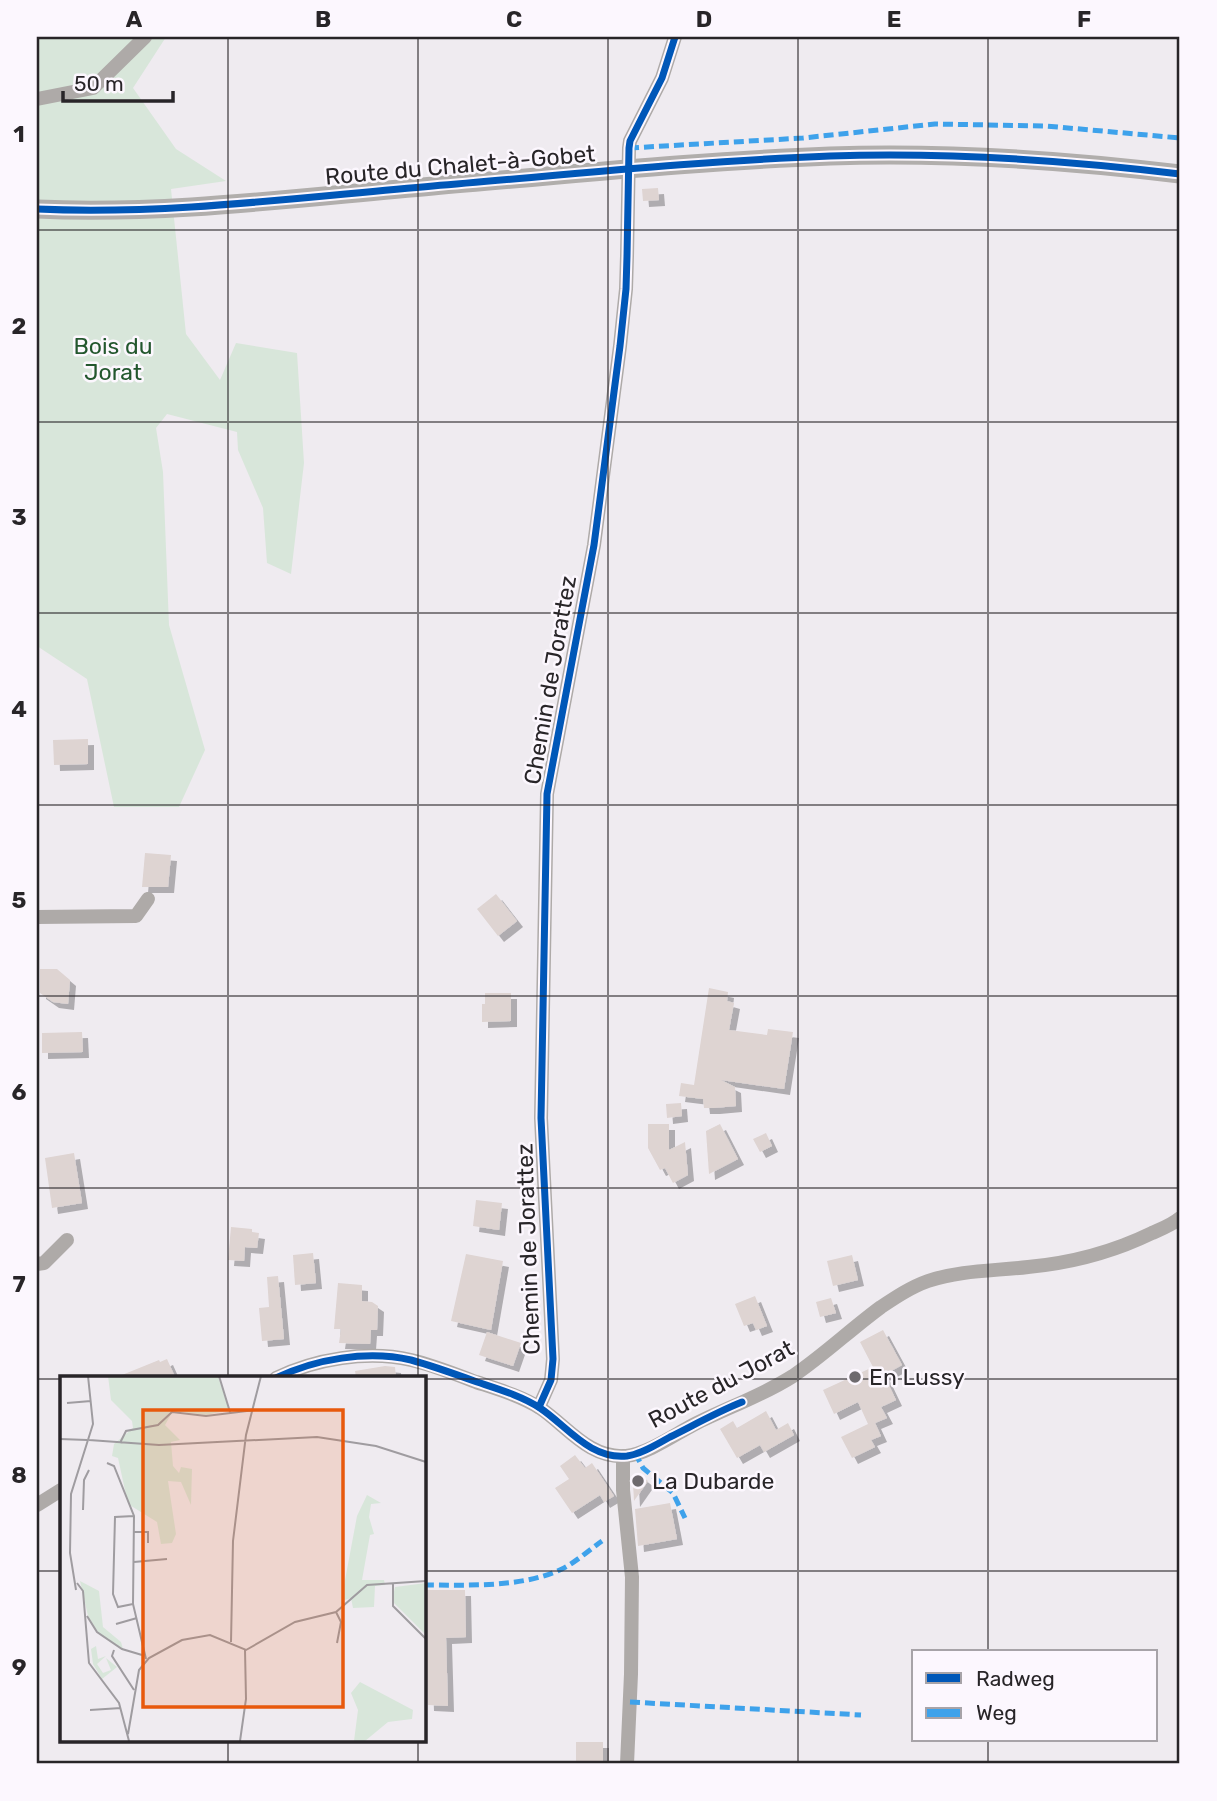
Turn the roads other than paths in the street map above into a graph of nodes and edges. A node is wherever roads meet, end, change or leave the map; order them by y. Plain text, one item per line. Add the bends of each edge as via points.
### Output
1 (145, 37) edge
2 (675, 37) edge
3 (37, 99) edge
4 (628, 170) junction
5 (1180, 174) edge
6 (37, 209) edge
7 (148, 900) dead end
8 (37, 917) edge
9 (1178, 1224) edge
10 (67, 1240) dead end
11 (37, 1264) edge
12 (278, 1376) edge
13 (539, 1407) junction
14 (623, 1456) junction
15 (60, 1491) edge
16 (37, 1504) edge
17 (627, 1764) edge

1 - 3 street via 93,88
2 - 4 street, Chemin de Jorattez via 662,78 631,141
4 - 5 main road, Route du Chalet-à-Gobet via 805,157 895,156 1056,162
4 - 6 main road, Route du Chalet-à-Gobet via 189,206
4 - 13 street, Chemin de Jorattez via 626,289 594,545 547,794 541,1118 553,1359 551,1380
7 - 8 street via 136,916
9 - 14 street, Route du Jorat via 1081,1259 970,1271 925,1282 881,1307 779,1385 646,1450
10 - 11 street via 44,1263
12 - 13 street via 354,1357 393,1357
13 - 14 street via 586,1444
14 - 17 street via 632,1577
15 - 16 street

